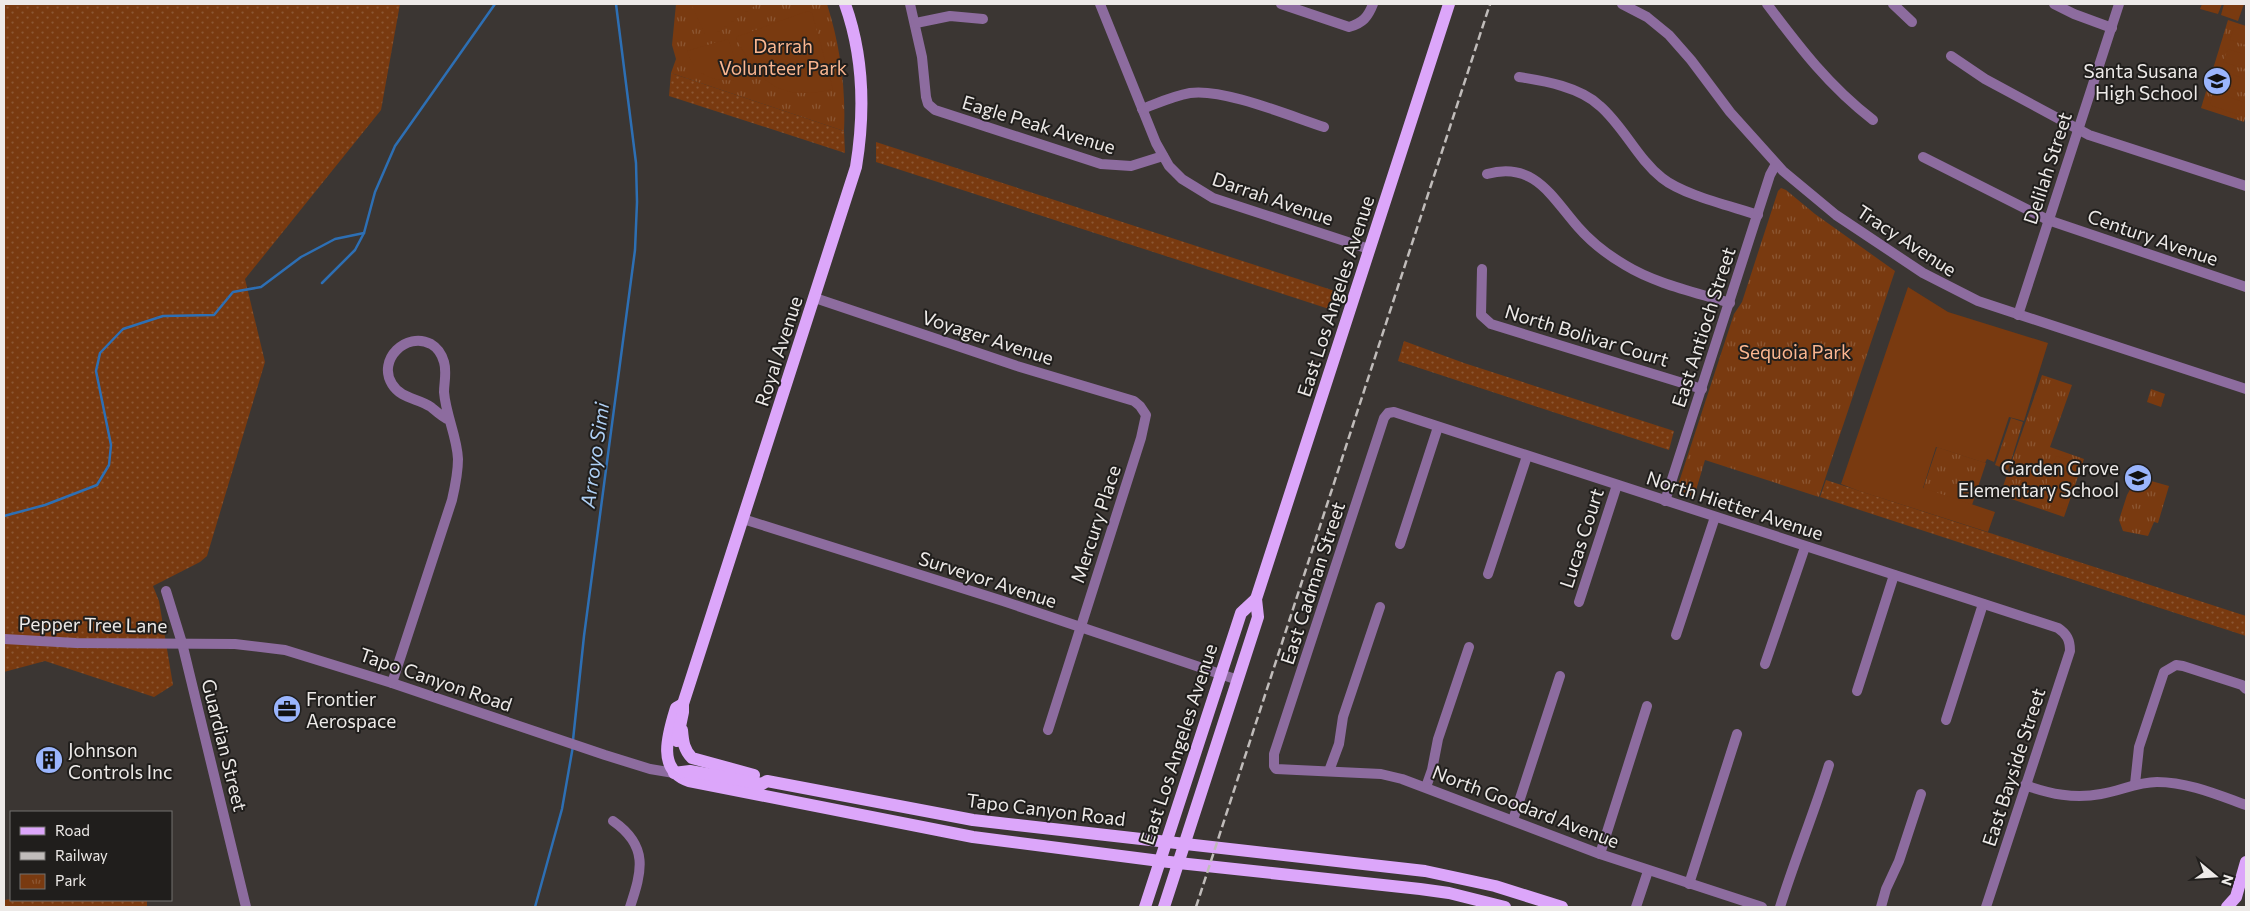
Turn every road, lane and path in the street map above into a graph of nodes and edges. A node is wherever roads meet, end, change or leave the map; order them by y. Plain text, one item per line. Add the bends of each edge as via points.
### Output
1 (846, 4) edge
2 (910, 4) edge
3 (1100, 4) edge
4 (1281, 4) edge
5 (1373, 4) edge
6 (1449, 4) edge
7 (1622, 4) edge
8 (1767, 4) edge
9 (1893, 4) edge
10 (2054, 4) edge
11 (2120, 4) edge
12 (982, 19) dead end
13 (1912, 22) dead end
14 (916, 23) junction
15 (2112, 28) junction
16 (1951, 56) dead end
17 (1519, 77) dead end
18 (1142, 109) junction
19 (1873, 120) dead end
20 (1324, 126) dead end
21 (2078, 129) junction
22 (1163, 156) junction
23 (1923, 157) dead end
24 (1776, 164) junction
25 (1487, 174) dead end
26 (2246, 186) edge
27 (1758, 215) junction
28 (2048, 220) junction
29 (1369, 249) junction
30 (1482, 269) dead end
31 (2246, 287) edge
32 (815, 298) junction
33 (1730, 303) junction
34 (2018, 315) junction
35 (1702, 390) junction
36 (2246, 390) edge
37 (1388, 413) joint
38 (1146, 415) joint
39 (449, 420) junction
40 (1438, 428) junction
41 (1527, 456) junction
42 (1616, 485) junction
43 (1665, 501) junction
44 (1715, 517) junction
45 (743, 519) junction
46 (1400, 544) dead end
47 (1805, 547) junction
48 (1488, 574) dead end
49 (1894, 575) junction
50 (166, 591) dead end
51 (1256, 599) junction
52 (1579, 602) dead end
53 (1983, 604) junction
54 (1380, 606) dead end
55 (1080, 627) junction
56 (1676, 635) dead end
57 (2068, 637) joint
58 (4, 639) edge
59 (182, 643) junction
60 (1469, 647) dead end
61 (1765, 664) dead end
62 (1221, 674) junction
63 (1560, 676) dead end
64 (1238, 680) junction
65 (392, 683) junction
66 (2246, 689) edge
67 (1857, 692) dead end
68 (682, 704) junction
69 (1647, 706) dead end
70 (1946, 720) dead end
71 (682, 721) junction
72 (1048, 730) dead end
73 (1737, 734) dead end
74 (1830, 765) dead end
75 (1274, 766) joint
76 (1329, 771) junction
77 (674, 773) junction
78 (767, 781) junction
79 (2135, 784) junction
80 (2025, 785) junction
81 (1426, 787) junction
82 (1921, 794) dead end
83 (2246, 805) edge
84 (1513, 820) junction
85 (613, 821) dead end
86 (1166, 843) junction
87 (1184, 845) junction
88 (1600, 854) junction
89 (1160, 861) junction
90 (1179, 862) junction
91 (2246, 862) edge
92 (1648, 871) junction
93 (1689, 884) junction
94 (2237, 902) edge
95 (246, 907) edge
96 (630, 907) edge
97 (1145, 907) edge
98 (1164, 907) edge
99 (1505, 907) edge
100 (1562, 907) edge
101 (1636, 907) edge
102 (1762, 907) edge
103 (1780, 907) edge
104 (1881, 907) edge
105 (1986, 907) edge
106 (2227, 907) edge

1 - 32 main road, Royal Avenue via 859,61 861,132 850,188
2 - 14 street
3 - 18 street, Darrah Avenue
4 - 5 street via 1349,27 1363,22
6 - 29 main road, East Los Angeles Avenue
7 - 24 street, Tracy Avenue via 1647,17 1669,35
8 - 19 street via 1819,71 1846,99
9 - 13 street
10 - 15 street
11 - 15 street, Delilah Street
12 - 14 street via 950,16
14 - 22 street, Eagle Peak Avenue via 926,97 935,110 1101,164 1131,166
15 - 21 street, Delilah Street
16 - 21 street via 1985,79
17 - 27 street via 1580,93 1599,105 1642,159 1663,179 1681,189
18 - 20 street via 1174,97 1209,93
18 - 22 street, Darrah Avenue
21 - 26 street
21 - 28 street, Delilah Street
22 - 29 street, Darrah Avenue via 1182,179 1212,198
23 - 28 street, Century Avenue
24 - 27 street, East Antioch Street
24 - 34 street, Tracy Avenue via 1836,215 1922,273 1978,301
25 - 33 street via 1504,169 1524,174 1542,185 1589,238 1615,259 1652,277
27 - 33 street, East Antioch Street
28 - 31 street, Century Avenue
28 - 34 street, Delilah Street
29 - 51 main road, East Los Angeles Avenue
30 - 35 street, North Bolivar Court via 1481,315 1491,324
32 - 38 street, Voyager Avenue via 1017,366 1134,401
32 - 45 main road, Royal Avenue
33 - 35 street, East Antioch Street
34 - 36 street, Tracy Avenue
35 - 43 street, East Antioch Street
37 - 40 street, North Hietter Avenue via 1394,412
37 - 75 street, East Cadman Street via 1274,754
38 - 55 street, Mercury Place
39 - 39 street via 444,393 445,365 441,354 425,342 403,343 388,364 392,385 401,394 423,403
39 - 65 street via 456,440 457,476 452,500
40 - 41 street, North Hietter Avenue
40 - 46 street
41 - 42 street, North Hietter Avenue
41 - 48 street
42 - 43 street, North Hietter Avenue
42 - 52 street, Lucas Court
43 - 44 street, North Hietter Avenue
44 - 47 street, North Hietter Avenue
44 - 56 street
45 - 55 street, Surveyor Avenue
45 - 68 main road, Royal Avenue
47 - 49 street, North Hietter Avenue
47 - 61 street
49 - 53 street, North Hietter Avenue
49 - 67 street
50 - 59 street, Guardian Street
51 - 62 main road, East Los Angeles Avenue via 1241,613
51 - 64 main road, East Los Angeles Avenue via 1258,617
53 - 57 street, North Hietter Avenue via 2058,628
53 - 70 street
54 - 76 street
55 - 62 street, Surveyor Avenue
55 - 72 street, Mercury Place
57 - 80 street, East Bayside Street via 2070,651
58 - 59 street, Pepper Tree Lane
59 - 65 street, Tapo Canyon Road via 276,648
59 - 95 street, Guardian Street
60 - 81 street via 1438,739
62 - 64 street, Surveyor Avenue
62 - 86 main road, East Los Angeles Avenue
63 - 84 street
64 - 87 main road, East Los Angeles Avenue
65 - 77 street, Tapo Canyon Road via 598,753
66 - 79 street via 2183,666 2176,665 2164,672 2139,747
68 - 71 main road, Royal Avenue
68 - 77 main road, Royal Avenue via 676,708 667,753
69 - 88 street
71 - 77 main road, Royal Avenue
71 - 78 main road via 684,744 692,758 763,777
73 - 93 street
74 - 103 street
75 - 76 street, North Goodard Avenue via 1280,771
76 - 81 street, North Goodard Avenue via 1380,774
77 - 78 main road, Tapo Canyon Road via 690,771 762,784
77 - 89 main road, Tapo Canyon Road via 689,782 973,838
78 - 86 main road, Tapo Canyon Road via 973,820
79 - 80 street via 2102,794 2076,796
79 - 83 street via 2173,783
80 - 105 street, East Bayside Street
81 - 84 street, North Goodard Avenue
82 - 104 street
84 - 88 street, North Goodard Avenue
85 - 96 street via 632,839 640,860 640,877
86 - 87 main road, Tapo Canyon Road
86 - 89 main road, East Los Angeles Avenue
87 - 90 main road, East Los Angeles Avenue
87 - 100 main road, Tapo Canyon Road via 1424,871 1494,886
88 - 92 street, North Goodard Avenue
89 - 90 main road, Tapo Canyon Road
89 - 97 main road, East Los Angeles Avenue
90 - 98 main road, East Los Angeles Avenue
90 - 99 main road, Tapo Canyon Road via 1449,893
91 - 94 main road
92 - 93 street, North Goodard Avenue
92 - 101 street
93 - 102 street, North Goodard Avenue
94 - 106 main road

